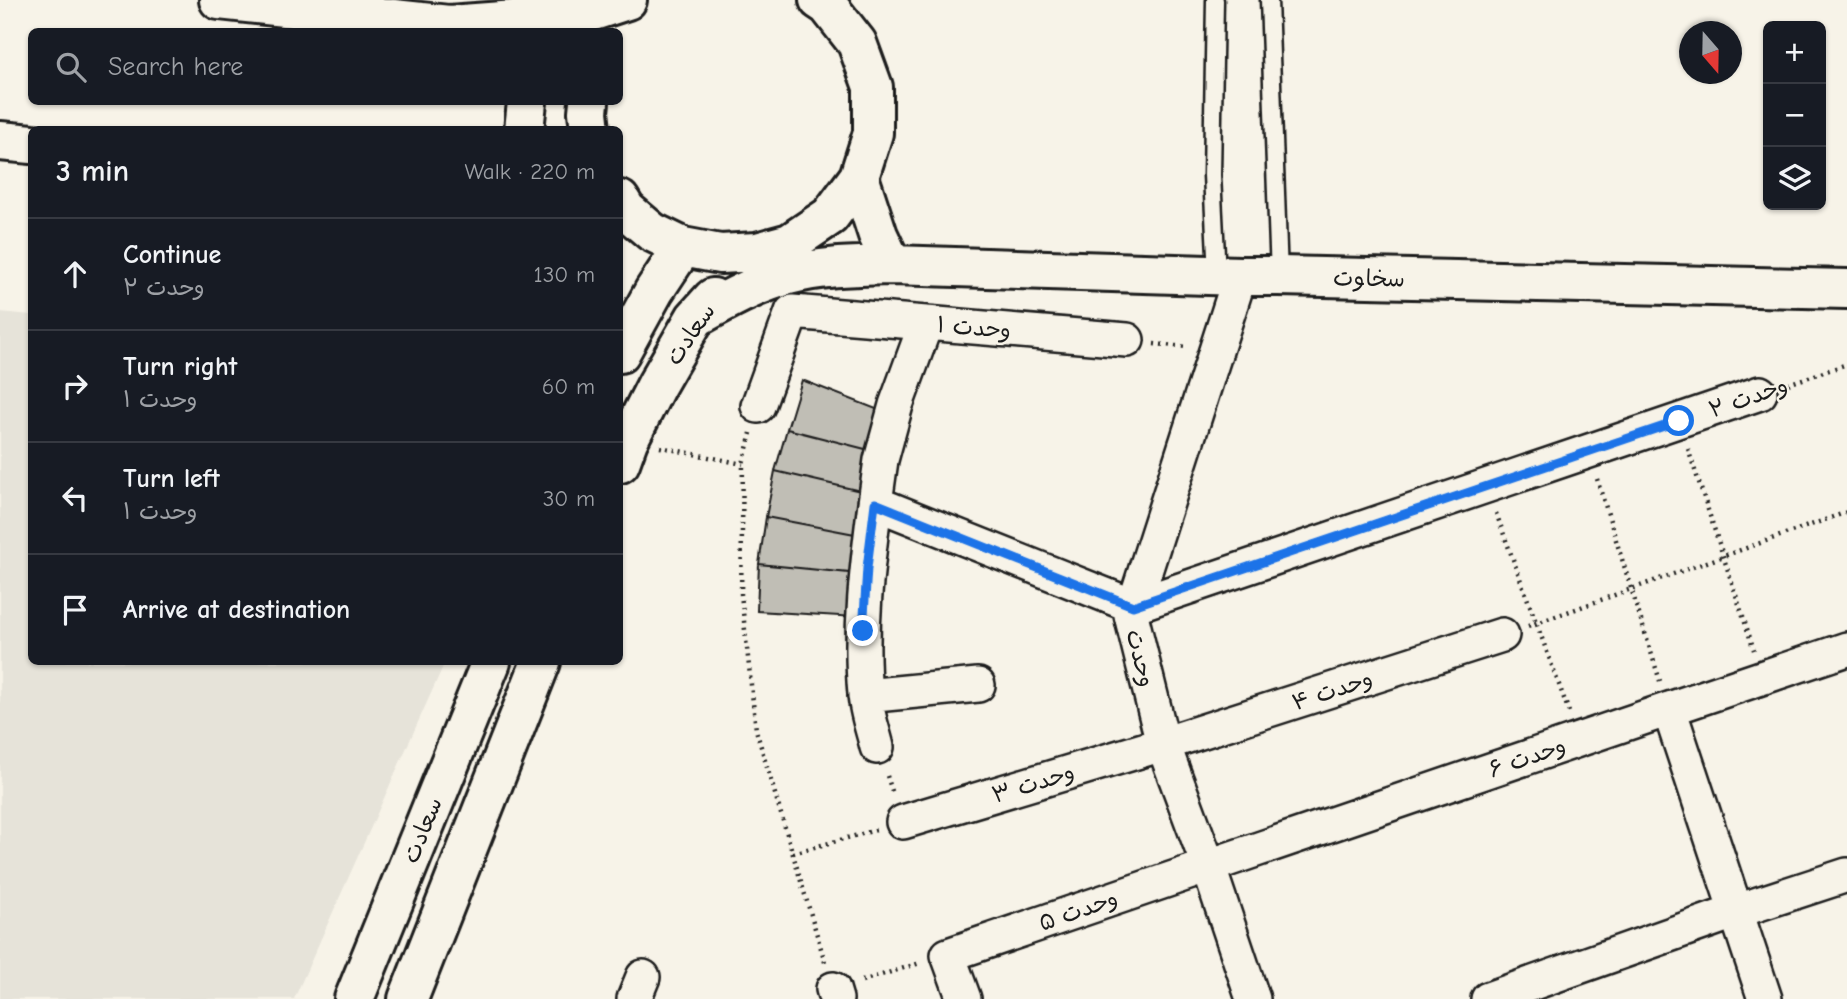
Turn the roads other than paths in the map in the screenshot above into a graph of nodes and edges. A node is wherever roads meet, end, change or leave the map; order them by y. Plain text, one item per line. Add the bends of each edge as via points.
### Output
1 (219, 0) edge
2 (627, 0) edge
3 (644, 0) edge
4 (818, 0) edge
5 (1215, 0) edge
6 (1269, 0) edge
7 (456, 28) edge
8 (617, 28) edge
9 (527, 105) edge
10 (589, 105) edge
11 (524, 126) edge
12 (590, 126) edge
13 (0, 141) edge
14 (28, 144) edge
15 (859, 177) junction
16 (623, 207) edge
17 (683, 247) junction
18 (773, 248) junction
19 (892, 265) junction
20 (1228, 276) junction
21 (1279, 276) junction
22 (1847, 289) edge
23 (695, 318) junction
24 (926, 323) junction
25 (1127, 340) road end
26 (623, 348) edge
27 (1760, 393) road end
28 (758, 406) road end
29 (624, 452) edge
30 (875, 503) junction
31 (1133, 606) junction
32 (1502, 635) road end
33 (1847, 649) edge
34 (490, 665) edge
35 (540, 665) edge
36 (978, 685) dead end
37 (864, 696) junction
38 (1668, 709) junction
39 (1163, 744) junction
40 (877, 747) road end
41 (903, 822) road end
42 (1208, 865) junction
43 (1847, 875) edge
44 (1737, 911) junction
45 (354, 999) edge
46 (408, 999) edge
47 (964, 999) edge
48 (1253, 999) edge
49 (1488, 999) edge
50 (1765, 999) edge

1 - 7 street
2 - 7 street via 581,15
3 - 8 street
4 - 15 street, سعادت via 857,43 873,87 873,133
5 - 20 lane via 1212,175
6 - 21 lane
9 - 11 street
10 - 12 street
13 - 14 street
15 - 18 street, سعادت via 830,216
15 - 19 street
16 - 17 street via 652,232
17 - 18 street via 720,254
17 - 26 street
18 - 19 street
18 - 23 street, سعادت via 737,271
19 - 20 street, سخاوت
19 - 23 street via 840,266 789,275 740,292
20 - 21 street, سخاوت
20 - 31 street, وحدت via 1216,350
21 - 22 street, سخاوت
23 - 29 street, سعادت
24 - 25 street, وحدت ۱
24 - 28 street via 792,312
24 - 30 street, وحدت ۱ via 893,416
27 - 31 street, وحدت ۲
30 - 31 street
30 - 37 street, وحدت ۱ via 863,631
31 - 39 street, وحدت via 1130,615
32 - 39 street, وحدت ۴
33 - 38 street, وحدت ۶
34 - 45 street, سعادت
35 - 46 street
36 - 37 street
37 - 40 street, وحدت ۱
38 - 42 street, وحدت ۶
38 - 44 street
39 - 41 street, وحدت ۳
39 - 42 street, وحدت
42 - 47 street, وحدت ۵ via 948,955
42 - 48 street, وحدت
43 - 44 street
44 - 49 street
44 - 50 street

